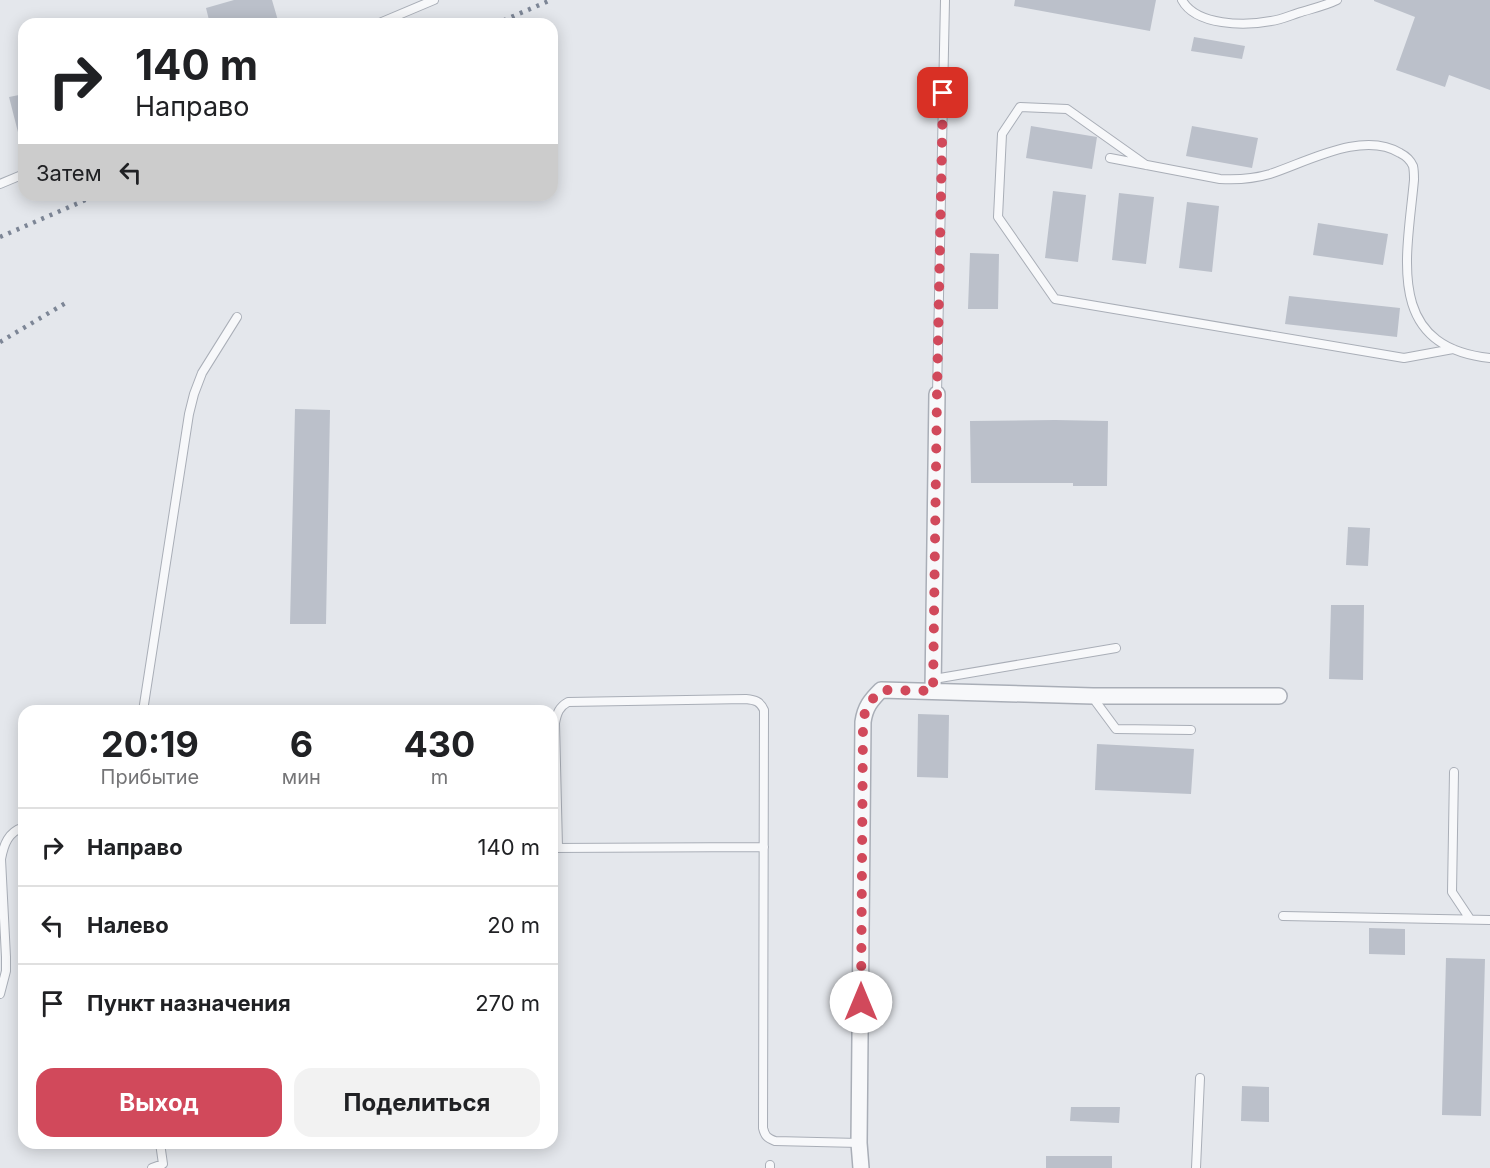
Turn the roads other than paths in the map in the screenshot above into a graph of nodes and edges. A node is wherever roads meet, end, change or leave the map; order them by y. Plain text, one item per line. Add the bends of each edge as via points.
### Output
1 (434, 0) edge
2 (945, 0) edge
3 (1182, 0) edge
4 (1337, 0) edge
5 (391, 18) edge
6 (1110, 158) dead end
7 (1146, 165) junction
8 (18, 176) edge
9 (0, 184) edge
10 (237, 317) dead end
11 (1453, 349) junction
12 (1490, 358) edge
13 (937, 394) joint
14 (1116, 648) dead end
15 (934, 685) junction
16 (1093, 696) junction
17 (1279, 696) dead end
18 (143, 705) edge
19 (558, 711) edge
20 (1191, 730) dead end
21 (1454, 772) dead end
22 (18, 829) edge
23 (764, 847) junction
24 (558, 848) edge
25 (1283, 916) dead end
26 (1470, 919) junction
27 (1490, 920) edge
28 (0, 994) edge
29 (1200, 1078) dead end
30 (860, 1143) junction
31 (161, 1149) edge
32 (152, 1168) edge
33 (861, 1168) edge
34 (1196, 1168) edge

1 - 5 lane
2 - 13 lane
3 - 4 lane via 1203,18 1243,23 1271,21
6 - 7 lane
7 - 11 lane via 1236,180 1270,174 1336,150 1361,145 1393,148 1413,166 1406,269 1413,308 1422,325
7 - 11 lane via 1067,109 1020,107 1002,134 998,217 1054,299 1404,358
8 - 9 lane
10 - 18 lane via 202,373 189,414
11 - 12 lane
13 - 15 street
14 - 15 lane
15 - 16 street
15 - 30 street via 881,690 865,709
16 - 17 street
16 - 20 lane via 1116,729
19 - 23 lane via 567,702 755,700 764,710
21 - 26 lane via 1452,892
22 - 28 lane via 9,836 1,859 6,971
23 - 24 lane
23 - 30 lane via 765,1135 775,1141
25 - 26 lane
26 - 27 lane
29 - 34 lane
30 - 33 street
31 - 32 lane via 163,1164

